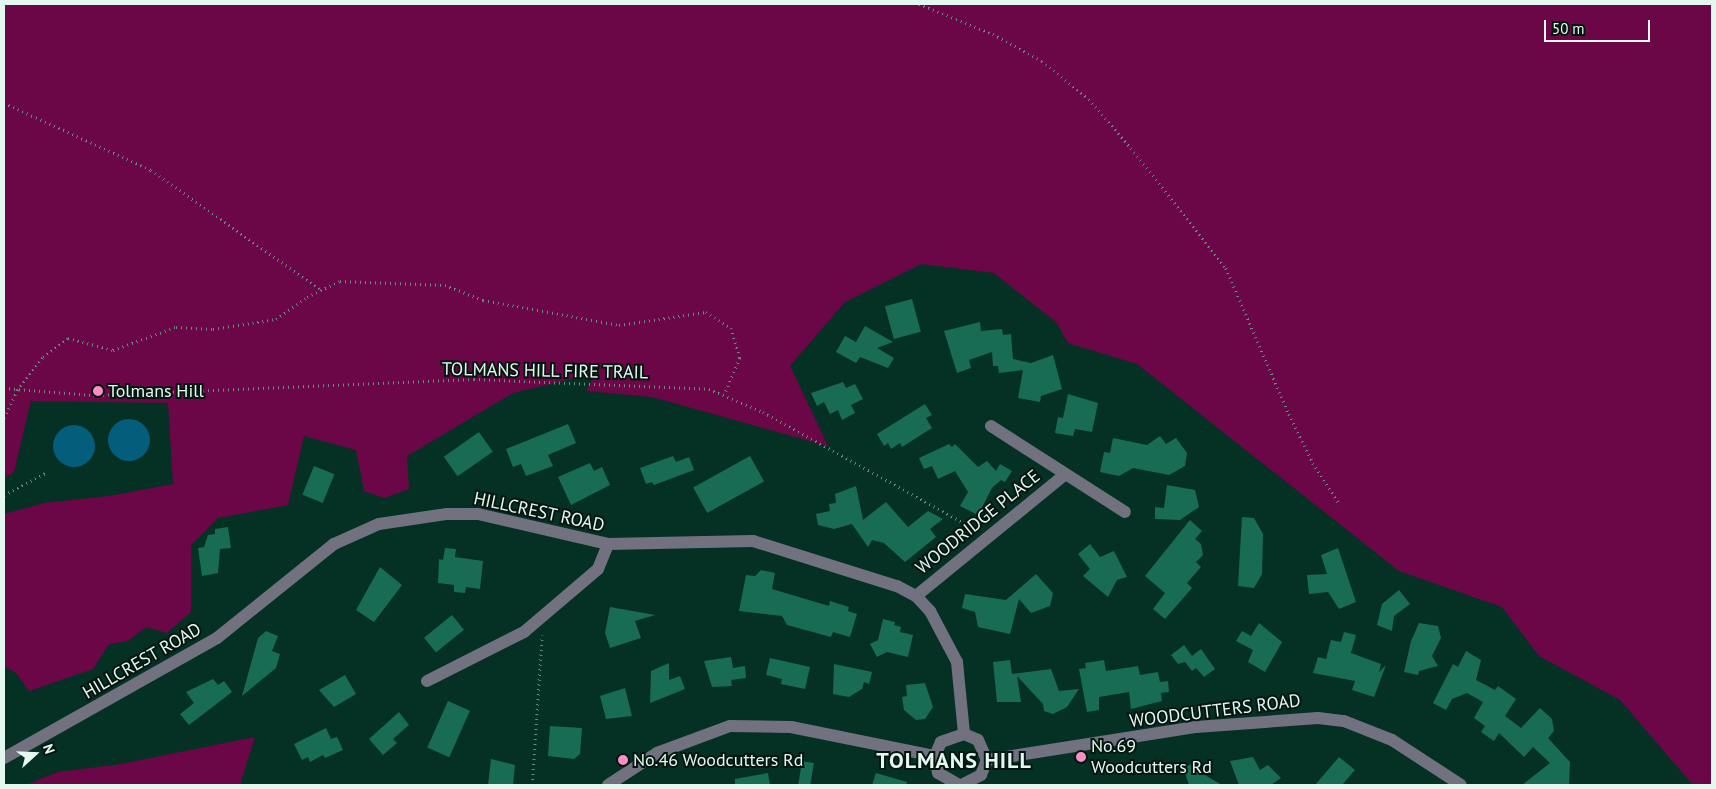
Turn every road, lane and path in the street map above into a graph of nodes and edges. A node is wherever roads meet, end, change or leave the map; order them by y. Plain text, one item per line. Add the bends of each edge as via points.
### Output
1 (919, 4) edge
2 (4, 102) edge
3 (321, 290) junction
4 (4, 388) edge
5 (17, 390) junction
6 (725, 394) junction
7 (4, 418) edge
8 (991, 426) dead end
9 (47, 472) dead end
10 (1063, 476) junction
11 (4, 495) edge
12 (1340, 505) dead end
13 (1125, 512) dead end
14 (989, 537) junction
15 (608, 544) junction
16 (916, 596) junction
17 (541, 649) dead end
18 (427, 681) dead end
19 (964, 734) junction
20 (934, 756) junction
21 (4, 758) edge
22 (987, 760) junction
23 (532, 785) edge
24 (608, 785) edge
25 (960, 785) edge
26 (1461, 785) edge

1 - 12 path via 993,34 1042,61 1089,99 1125,141 1226,268 1289,414 1313,463
2 - 3 path via 151,170
3 - 5 path via 276,319 213,329 176,328 113,350 68,338 43,357
3 - 6 path via 340,281 445,285 483,300 619,325 706,312 731,328 740,358
4 - 5 path, TOLMANS HILL FIRE TRAIL
5 - 6 path, TOLMANS HILL FIRE TRAIL via 93,395 474,379 709,389
5 - 7 path
6 - 14 path, TOLMANS HILL FIRE TRAIL
8 - 10 street, WOODRIDGE PLACE
9 - 11 path
10 - 13 street, WOODRIDGE PLACE
10 - 14 street, WOODRIDGE PLACE
14 - 16 street, WOODRIDGE PLACE
15 - 16 street, HILLCREST ROAD via 753,541 897,586
15 - 18 street via 598,569 524,632
15 - 21 street, HILLCREST ROAD via 478,514 418,515 379,524 334,544 199,650
16 - 19 street, HILLCREST ROAD via 942,628 957,662
17 - 23 path
19 - 20 street via 941,742
19 - 22 street via 978,740
20 - 24 street via 791,727 730,726 658,753
20 - 25 street via 938,773
22 - 25 street via 981,775
22 - 26 street, WOODCUTTERS ROAD via 1196,728 1318,718 1352,724 1392,740

